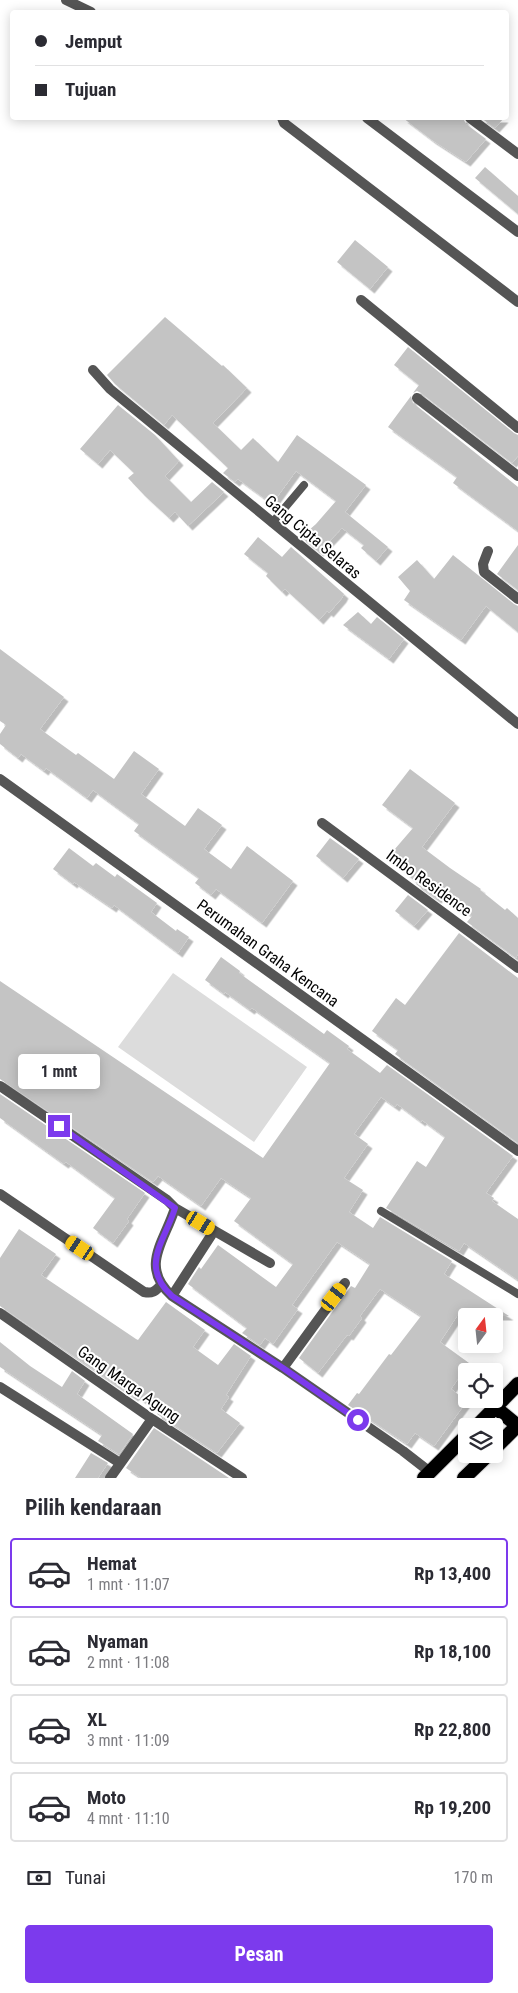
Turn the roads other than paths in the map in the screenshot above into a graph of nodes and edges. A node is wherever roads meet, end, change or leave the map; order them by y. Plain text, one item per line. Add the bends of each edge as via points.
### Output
1 (66, 0) edge
2 (87, 10) edge
3 (283, 120) edge
4 (370, 120) edge
5 (473, 120) edge
6 (518, 154) edge
7 (518, 232) edge
8 (361, 300) dead end
9 (518, 302) edge
10 (93, 370) dead end
11 (417, 398) dead end
12 (518, 428) edge
13 (518, 476) edge
14 (304, 485) dead end
15 (272, 523) junction
16 (488, 551) dead end
17 (518, 599) edge
18 (518, 724) edge
19 (0, 779) edge
20 (322, 823) dead end
21 (518, 968) edge
22 (0, 1086) edge
23 (518, 1151) edge
24 (0, 1194) edge
25 (175, 1208) junction
26 (381, 1211) dead end
27 (214, 1231) junction
28 (270, 1263) dead end
29 (345, 1283) dead end
30 (161, 1284) junction
31 (518, 1294) edge
32 (172, 1296) junction
33 (0, 1313) edge
34 (283, 1368) junction
35 (518, 1384) edge
36 (0, 1387) edge
37 (503, 1400) edge
38 (496, 1408) joint
39 (485, 1418) edge
40 (152, 1419) junction
41 (517, 1429) edge
42 (503, 1441) edge
43 (458, 1444) edge
44 (120, 1463) junction
45 (480, 1463) edge
46 (427, 1475) edge
47 (110, 1478) edge
48 (242, 1478) edge
49 (464, 1478) edge

1 - 2 street
3 - 9 street
4 - 7 street
5 - 6 street
8 - 12 street
10 - 15 street, Gang Cipta Selaras via 110,388
11 - 13 street
14 - 15 lane
15 - 18 street, Gang Cipta Selaras
16 - 17 street via 484,572
19 - 23 street, Perumahan Graha Kencana
20 - 21 street, Imbo Residence
22 - 25 street
24 - 30 street via 144,1292 155,1292
25 - 27 street
25 - 30 street via 155,1257 155,1269
26 - 31 lane
27 - 28 street
27 - 32 street
29 - 34 street
30 - 32 street
32 - 34 street
33 - 40 street, Gang Marga Agung
34 - 46 street
35 - 37 highway
36 - 44 street
38 - 39 highway
38 - 41 highway
40 - 44 street
40 - 48 street, Gang Marga Agung
41 - 42 highway
43 - 46 highway
44 - 47 street
45 - 49 highway

